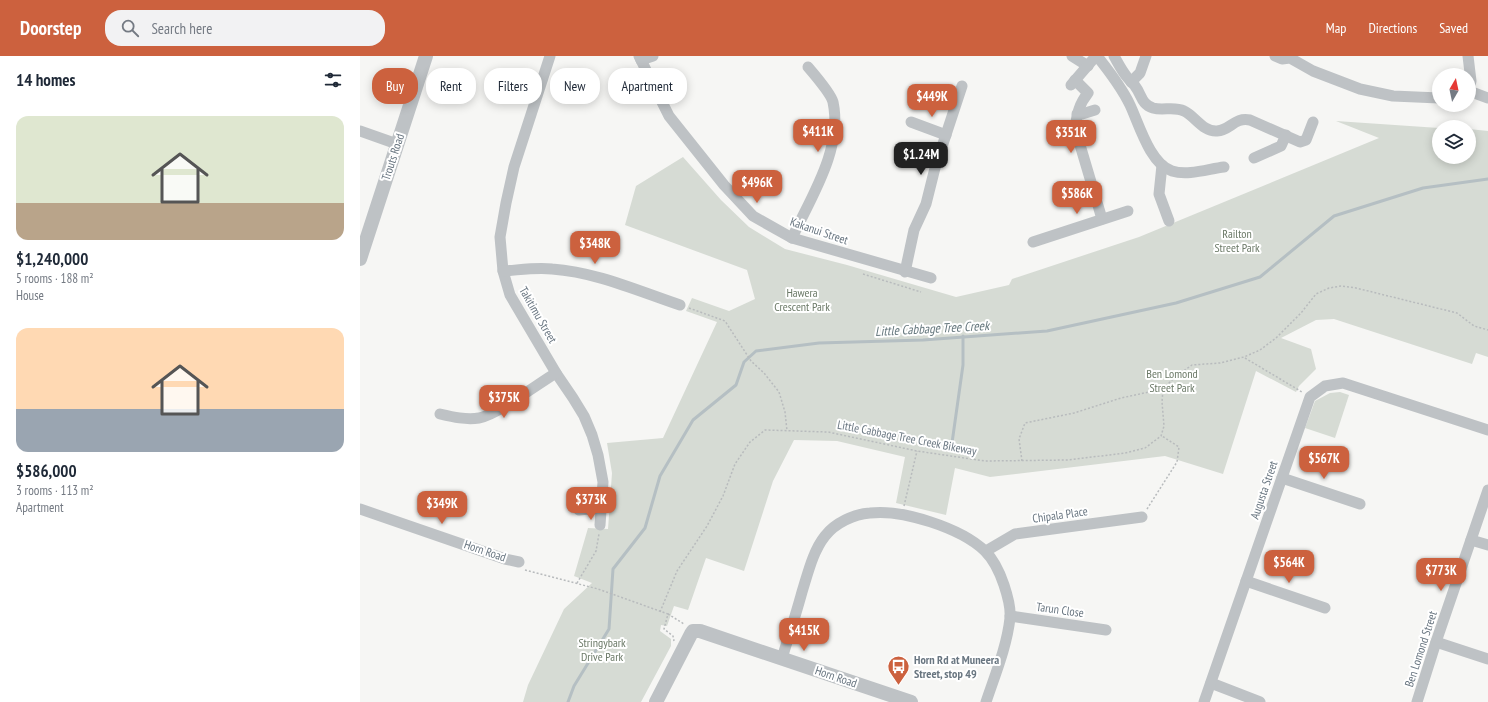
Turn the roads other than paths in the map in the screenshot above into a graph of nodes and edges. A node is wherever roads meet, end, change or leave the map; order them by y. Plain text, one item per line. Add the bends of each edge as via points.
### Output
1 (426, 56) edge
2 (550, 56) edge
3 (653, 56) edge
4 (1072, 56) edge
5 (1097, 56) edge
6 (1114, 56) edge
7 (1146, 56) edge
8 (1275, 56) edge
9 (1468, 56) edge
10 (640, 58) edge
11 (808, 66) dead end
12 (1088, 66) junction
13 (1469, 68) edge
14 (1131, 82) junction
15 (962, 86) dead end
16 (1476, 94) edge
17 (1432, 98) edge
18 (1488, 98) edge
19 (1095, 110) dead end
20 (1077, 114) junction
21 (910, 122) dead end
22 (1313, 122) dead end
23 (360, 131) edge
24 (946, 135) junction
25 (1286, 135) junction
26 (398, 144) junction
27 (1254, 158) dead end
28 (1162, 165) junction
29 (1224, 167) dead end
30 (1128, 211) dead end
31 (1102, 219) junction
32 (1169, 221) dead end
33 (792, 238) junction
34 (1033, 242) dead end
35 (360, 259) edge
36 (503, 271) junction
37 (906, 272) junction
38 (931, 278) dead end
39 (680, 305) road end
40 (556, 372) junction
41 (440, 414) dead end
42 (1488, 430) edge
43 (1282, 478) junction
44 (1488, 490) edge
45 (1360, 504) dead end
46 (600, 508) junction
47 (360, 509) edge
48 (579, 510) dead end
49 (1142, 517) road end
50 (600, 525) road end
51 (1471, 540) junction
52 (1488, 545) edge
53 (986, 551) junction
54 (519, 562) road end
55 (1246, 581) junction
56 (1325, 608) dead end
57 (1010, 616) junction
58 (1106, 630) dead end
59 (1436, 642) junction
60 (782, 658) junction
61 (1488, 659) edge
62 (1211, 683) junction
63 (656, 702) edge
64 (911, 702) edge
65 (986, 702) edge
66 (1204, 702) edge
67 (1260, 702) edge
68 (1417, 702) edge

1 - 26 street, Trouts Road
2 - 36 street, Takitimu Street via 514,167 506,203 500,237
3 - 10 street
4 - 12 street
5 - 12 street
5 - 28 street via 1130,104 1154,156
6 - 14 street
7 - 14 street via 1140,73
8 - 17 street via 1282,59 1290,58 1331,79 1360,89 1393,96
9 - 13 street
10 - 33 street, Kakanui Street via 669,116 724,185 753,216
11 - 33 street via 832,100 835,129 829,159
12 - 20 street via 1073,82 1088,93 1081,102
14 - 25 street via 1146,106 1184,111 1211,130 1224,129 1243,119
15 - 24 street
16 - 18 street
19 - 20 street
20 - 31 street via 1075,128
21 - 24 street
22 - 25 street via 1306,140 1300,142
23 - 26 street
24 - 37 street via 926,204 914,230
25 - 27 street via 1281,146
26 - 35 street, Trouts Road
28 - 29 street via 1172,171 1188,173
28 - 32 street via 1159,194
30 - 31 street
31 - 34 street
33 - 37 street, Kakanui Street
36 - 39 street via 550,268 574,271
36 - 40 street, Takitimu Street via 510,295
37 - 38 street, Kakanui Street
40 - 41 street via 495,412 481,418
40 - 46 street, Takitimu Street via 584,416 592,435 603,482
42 - 43 street, Augusta Street via 1343,382 1326,386 1310,397
43 - 45 street
43 - 55 street, Augusta Street
44 - 51 street, Ben Lomond Street
46 - 48 street
46 - 50 street, Takitimu Street
47 - 54 street, Horn Road
49 - 53 street, Chipala Place via 1015,534
51 - 52 street
51 - 59 street, Ben Lomond Street
53 - 57 street via 1004,584
53 - 60 street via 945,526 901,515 870,512 855,515 835,526 816,550
55 - 56 street
55 - 62 street, Augusta Street
57 - 58 street, Tarun Close
57 - 65 street
59 - 61 street
59 - 68 street, Ben Lomond Street
60 - 63 street, Horn Road via 700,631 693,631
60 - 64 street, Horn Road
62 - 66 street, Augusta Street
62 - 67 street

